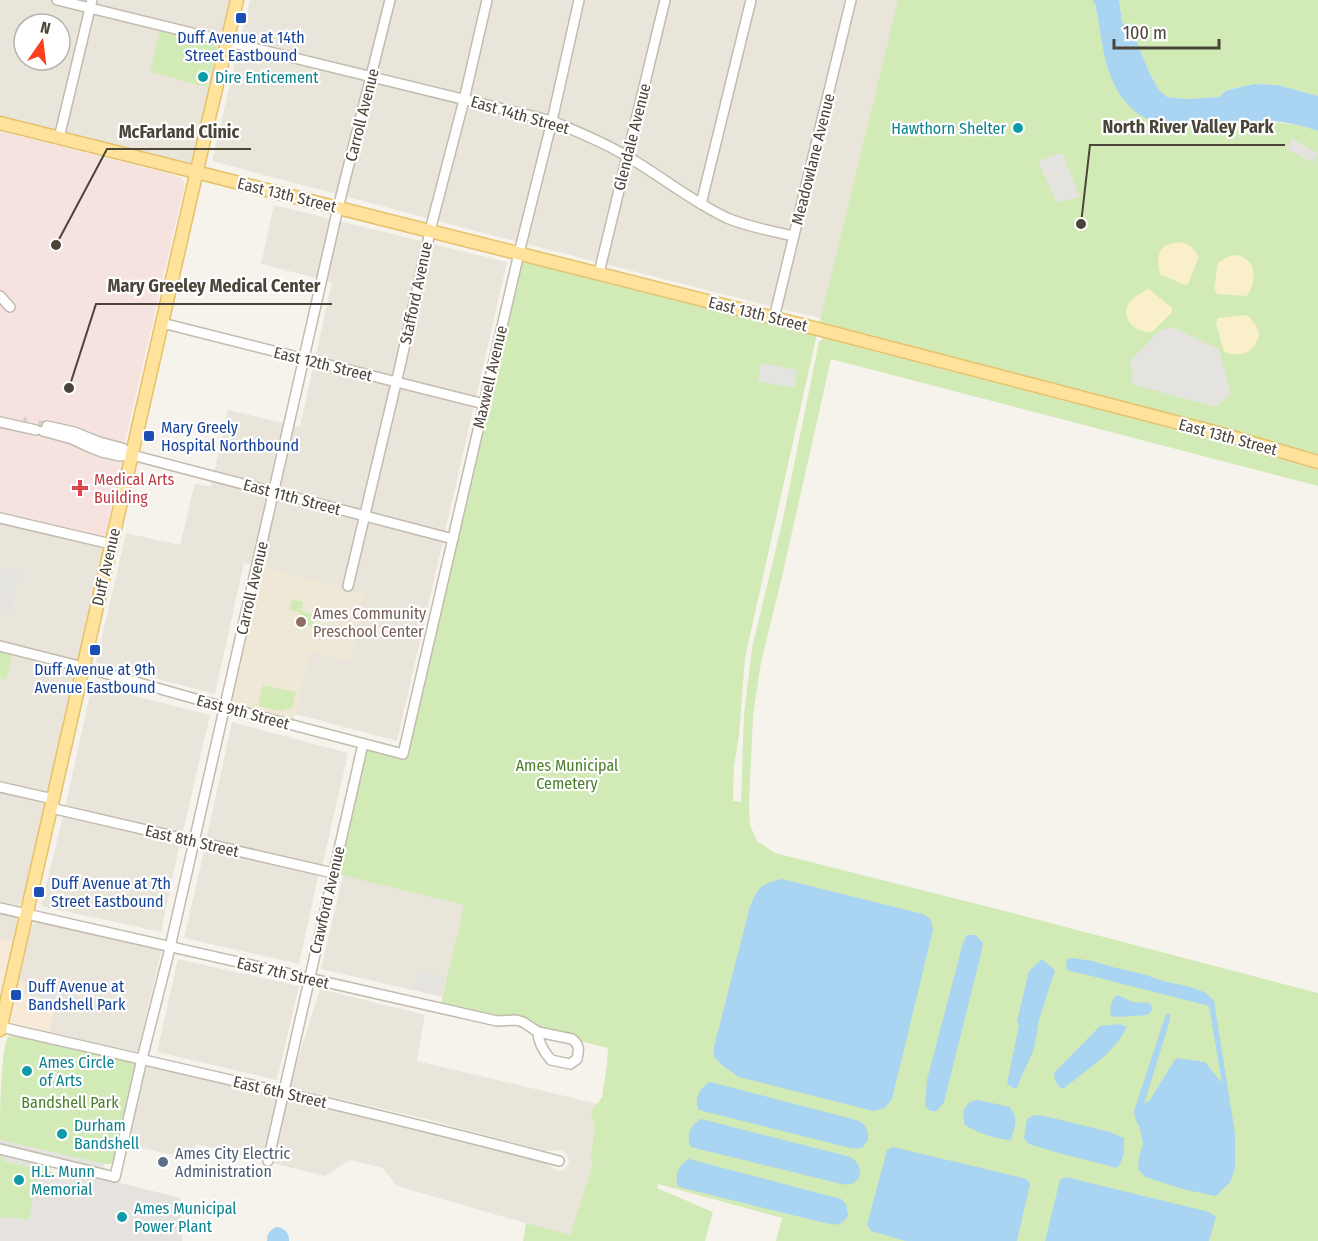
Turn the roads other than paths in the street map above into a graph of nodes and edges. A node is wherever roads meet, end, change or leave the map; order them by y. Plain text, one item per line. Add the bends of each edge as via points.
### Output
1 (57, 0) edge
2 (237, 0) edge
3 (390, 0) edge
4 (487, 0) edge
5 (579, 0) edge
6 (665, 0) edge
7 (751, 0) edge
8 (851, 0) edge
9 (91, 4) edge
10 (227, 41) junction
11 (371, 77) junction
12 (464, 100) junction
13 (552, 121) junction
14 (0, 123) edge
15 (59, 138) junction
16 (627, 156) junction
17 (196, 172) junction
18 (701, 204) junction
19 (338, 208) junction
20 (430, 231) junction
21 (794, 236) junction
22 (519, 253) junction
23 (599, 273) junction
24 (0, 296) edge
25 (10, 307) dead end
26 (774, 318) junction
27 (162, 323) junction
28 (304, 359) junction
29 (396, 382) junction
30 (484, 404) junction
31 (0, 417) edge
32 (0, 422) edge
33 (40, 428) junction
34 (132, 455) junction
35 (1318, 462) edge
36 (274, 492) junction
37 (364, 516) junction
38 (0, 518) edge
39 (453, 539) junction
40 (111, 544) junction
41 (348, 586) dead end
42 (0, 646) edge
43 (83, 667) junction
44 (224, 707) junction
45 (363, 744) junction
46 (403, 754) joint
47 (0, 787) edge
48 (52, 803) junction
49 (194, 842) junction
50 (333, 873) junction
51 (0, 908) edge
52 (27, 914) junction
53 (170, 947) junction
54 (309, 978) junction
55 (0, 1028) edge
56 (538, 1032) junction
57 (142, 1059) junction
58 (283, 1093) junction
59 (0, 1149) edge
60 (268, 1161) dead end
61 (559, 1161) dead end

1 - 9 street, East 14th Street
2 - 10 main road, Duff Avenue
3 - 11 street, Carroll Avenue
4 - 12 street, Stafford Avenue
5 - 13 street, Maxwell Avenue
6 - 16 street, Glendale Avenue
7 - 18 street
8 - 21 street, Meadowlane Avenue
9 - 10 street, East 14th Street
9 - 15 street
10 - 11 street, East 14th Street
10 - 17 main road, Duff Avenue
11 - 12 street, East 14th Street
11 - 19 street, Carroll Avenue
12 - 13 street, East 14th Street
12 - 20 street, Stafford Avenue
13 - 16 street, East 14th Street
13 - 22 street, Maxwell Avenue
14 - 15 main road, East 13th Street
15 - 17 main road, East 13th Street
16 - 18 street, East 14th Street
16 - 23 street, Glendale Avenue
17 - 19 main road, East 13th Street
17 - 27 main road, Duff Avenue
18 - 21 street, East 14th Street via 729,219
19 - 20 main road, East 13th Street
19 - 28 street, Carroll Avenue
20 - 22 main road, East 13th Street
20 - 29 street, Stafford Avenue
21 - 26 street, Meadowlane Avenue
22 - 23 main road, East 13th Street
22 - 30 street, Maxwell Avenue
23 - 26 main road, East 13th Street
24 - 25 street
26 - 35 main road, East 13th Street
27 - 28 street, East 12th Street
27 - 34 main road, Duff Avenue
28 - 29 street, East 12th Street
28 - 36 street, Carroll Avenue
29 - 30 street, East 12th Street
29 - 37 street, Stafford Avenue
30 - 39 street, Maxwell Avenue
31 - 33 street
32 - 33 street
33 - 34 street, East 11th Street via 74,432
34 - 36 street, East 11th Street
34 - 40 main road, Duff Avenue
36 - 37 street, East 11th Street
36 - 44 street, Carroll Avenue
37 - 39 street, East 11th Street
37 - 41 street, Stafford Avenue
38 - 40 street
39 - 46 street, Maxwell Avenue
40 - 43 main road, Duff Avenue
42 - 43 street, East 9th Street
43 - 44 street, East 9th Street
43 - 48 main road, Duff Avenue
44 - 45 street, East 9th Street
44 - 49 street, Carroll Avenue
45 - 46 street, East 9th Street
45 - 50 street, Crawford Avenue
47 - 48 street, East 8th Street
48 - 49 street, East 8th Street
48 - 52 main road, Duff Avenue
49 - 50 street, East 8th Street
49 - 53 street, Carroll Avenue
50 - 54 street, Crawford Avenue
51 - 52 street, East 7th Street
52 - 53 street, East 7th Street
52 - 55 main road, Duff Avenue
53 - 54 street, East 7th Street
53 - 57 street, Carroll Avenue
54 - 56 street, East 7th Street via 497,1022 516,1020
54 - 58 street, Crawford Avenue
55 - 57 street, East 6th Street
56 - 56 street, East 7th Street via 572,1039 579,1047 577,1059 570,1064 550,1060
57 - 58 street, East 6th Street
57 - 59 street, Carroll Avenue via 115,1177
58 - 60 street, Crawford Avenue
58 - 61 street, East 6th Street

